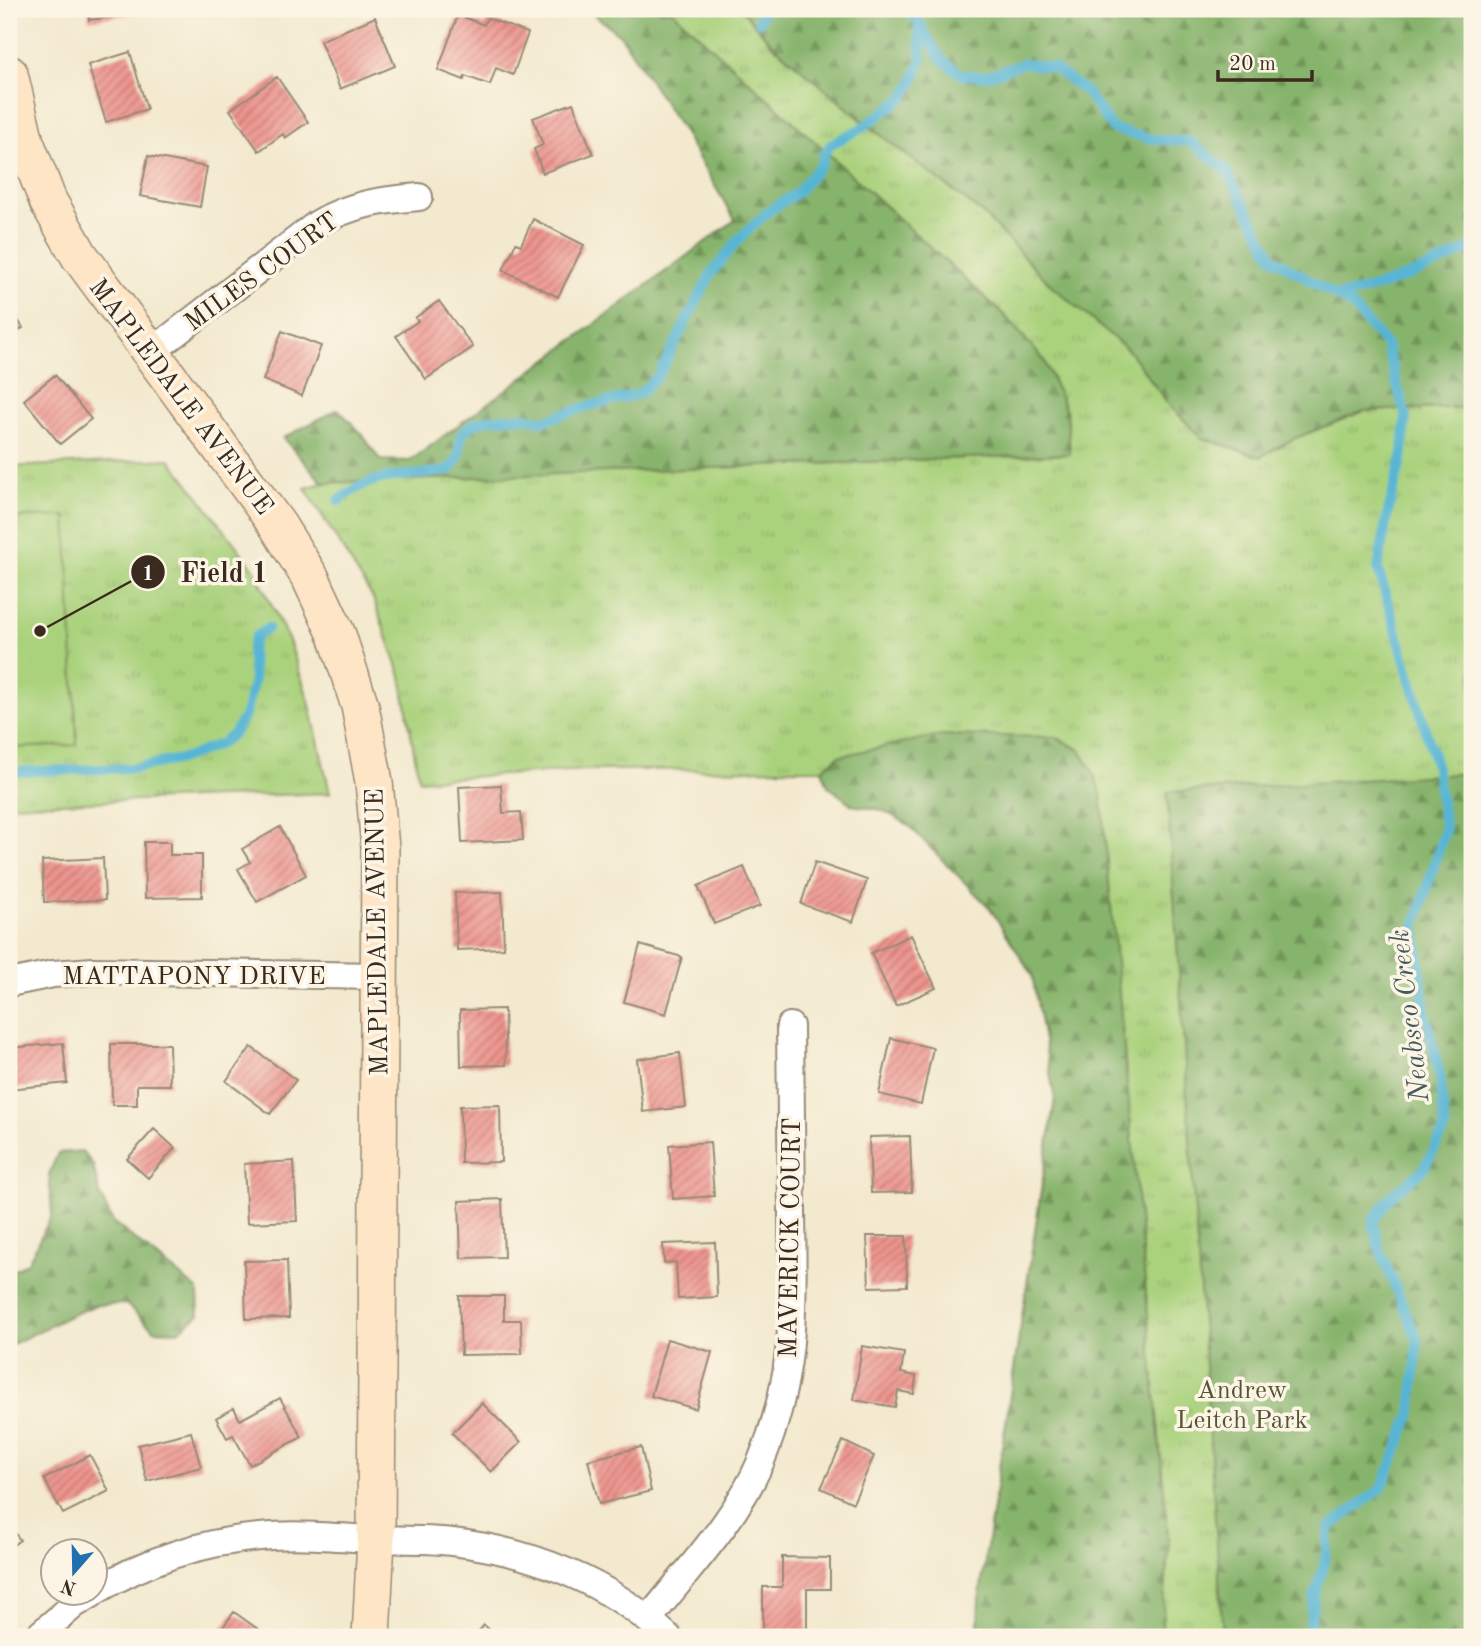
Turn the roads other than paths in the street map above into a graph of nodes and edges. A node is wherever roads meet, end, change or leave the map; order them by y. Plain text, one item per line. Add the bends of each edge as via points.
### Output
1 (9, 74) edge
2 (419, 197) dead end
3 (150, 353) junction
4 (380, 976) junction
5 (9, 983) edge
6 (790, 1026) dead end
7 (376, 1539) junction
8 (108, 1584) edge
9 (70, 1608) edge
10 (658, 1629) edge
11 (37, 1637) edge
12 (371, 1637) edge

1 - 3 street, MAPLEDALE AVENUE via 25,142 48,201 79,255
2 - 3 street, MILES COURT via 362,204 317,223
3 - 4 street, MAPLEDALE AVENUE via 278,526 311,579 343,651 360,706 374,782 380,848
4 - 5 street, MATTAPONY DRIVE via 93,971
4 - 7 street, MAPLEDALE AVENUE
6 - 10 street, MAVERICK COURT via 793,1307 788,1370 760,1462
7 - 8 street via 292,1535 227,1541 176,1553
7 - 10 street via 452,1542 566,1571 610,1593
7 - 12 street, MAPLEDALE AVENUE
9 - 11 street

